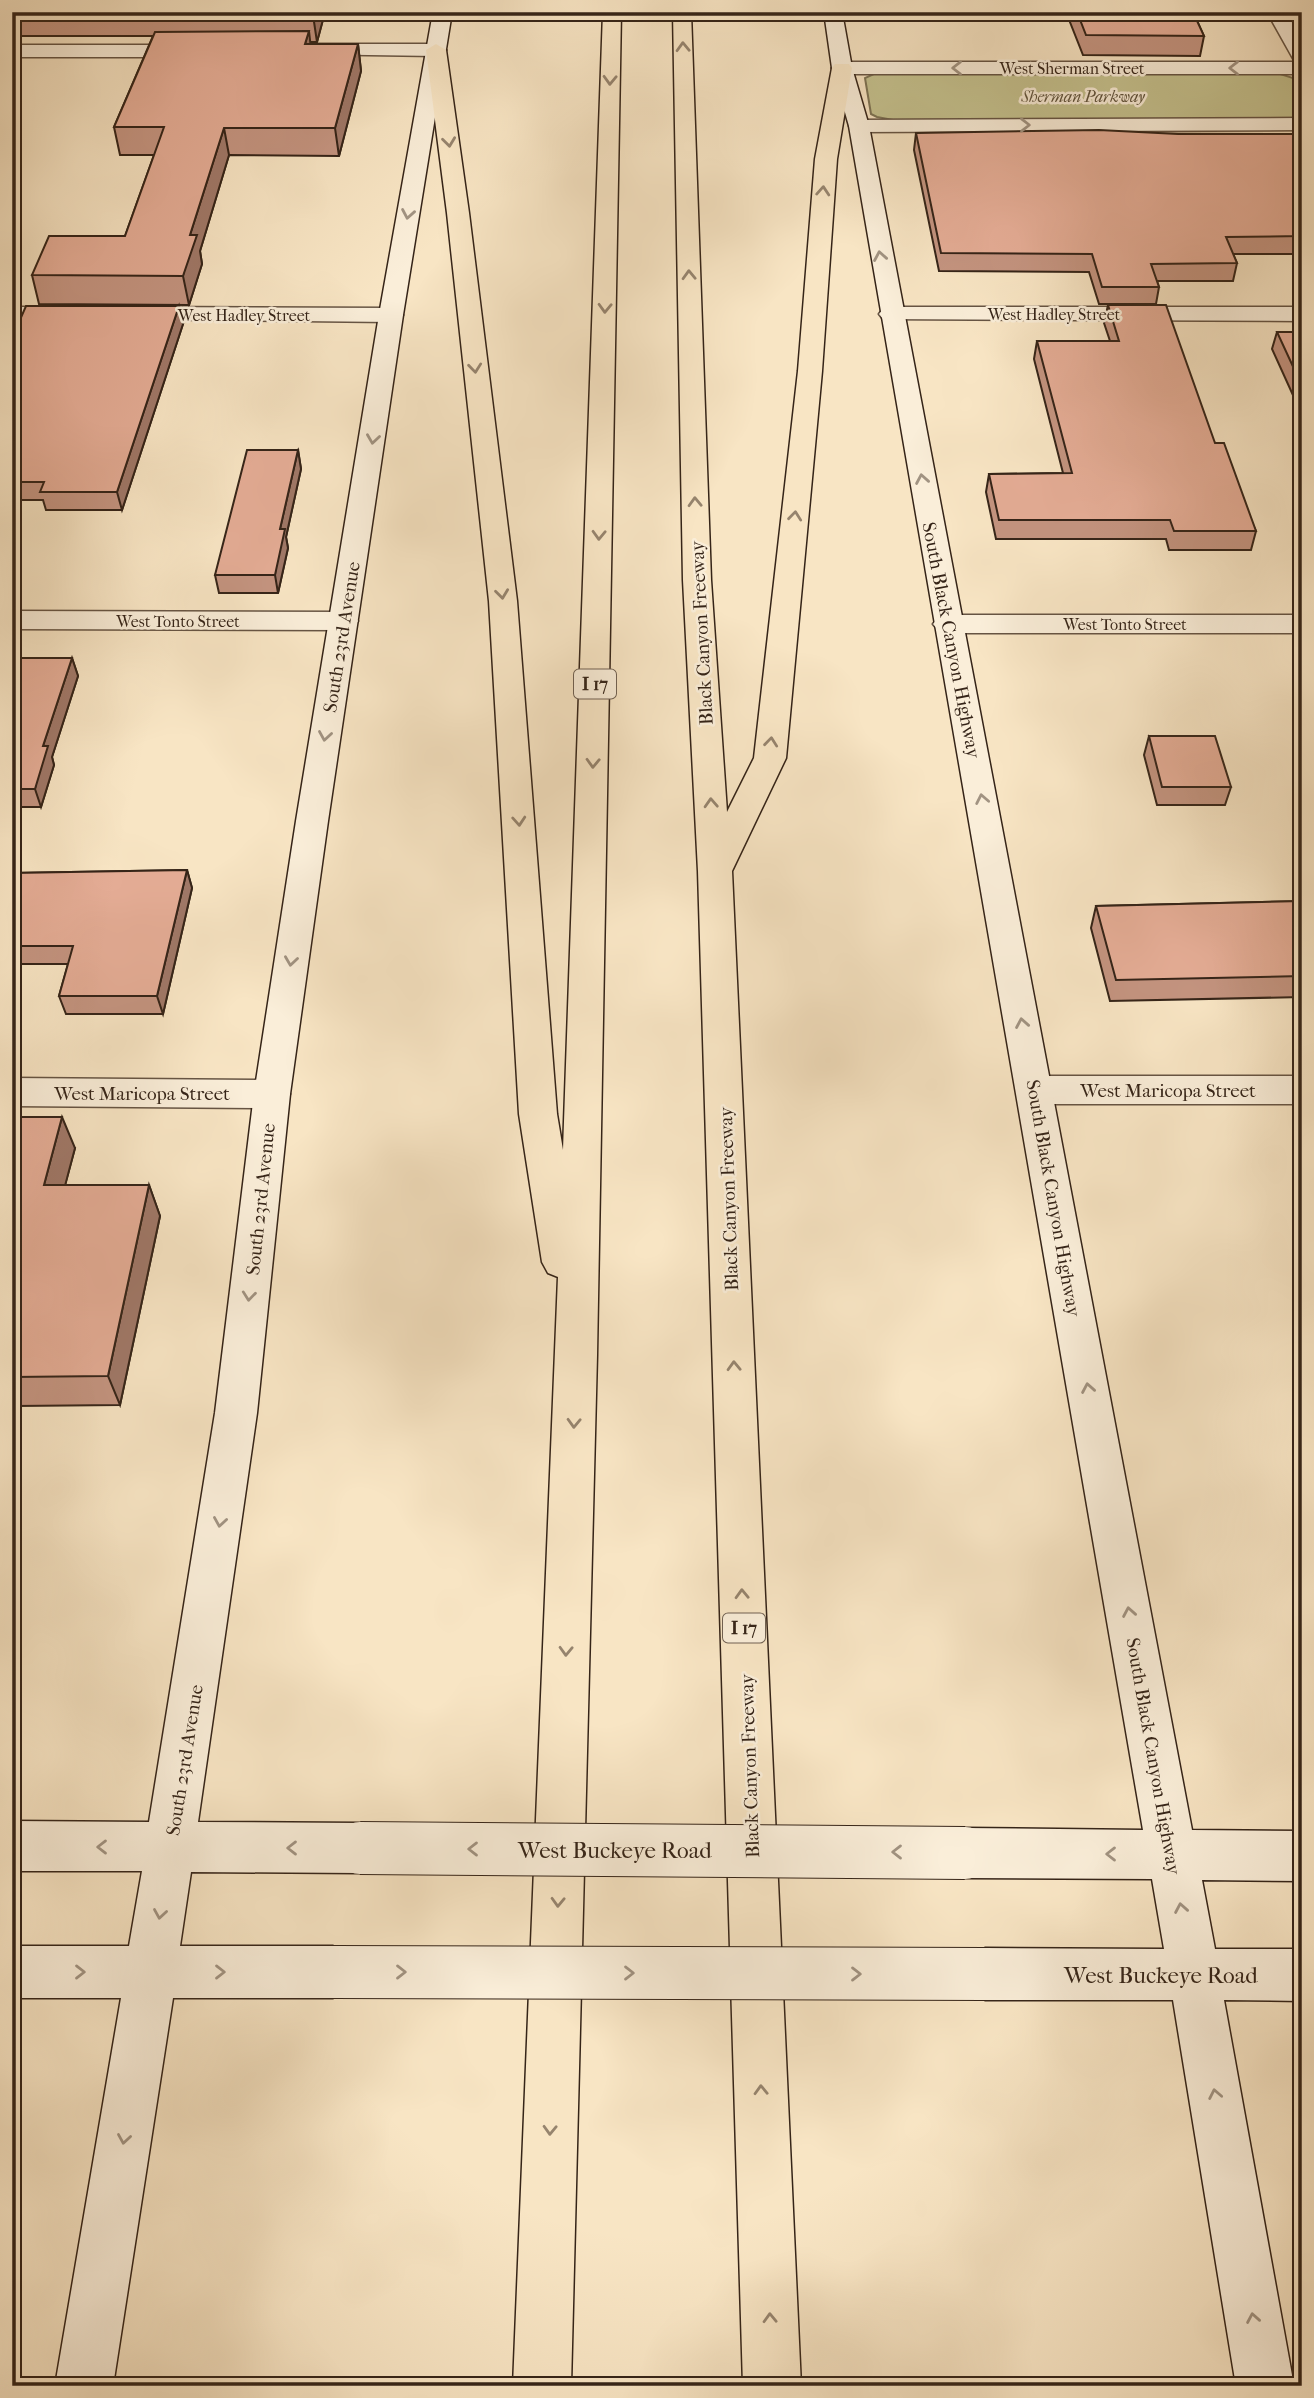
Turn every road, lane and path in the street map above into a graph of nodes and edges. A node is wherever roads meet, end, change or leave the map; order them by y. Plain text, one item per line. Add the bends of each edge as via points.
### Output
1 (443, 12) edge
2 (612, 12) edge
3 (682, 12) edge
4 (833, 12) edge
5 (1276, 12) edge
6 (283, 50) edge
7 (436, 50) junction
8 (12, 51) edge
9 (215, 51) edge
10 (1302, 58) edge
11 (842, 68) junction
12 (1302, 68) edge
13 (1302, 124) edge
14 (859, 126) junction
15 (12, 314) edge
16 (891, 314) junction
17 (1302, 314) edge
18 (391, 315) junction
19 (12, 620) edge
20 (344, 621) junction
21 (948, 624) junction
22 (1302, 624) edge
23 (715, 871) junction
24 (1034, 1090) junction
25 (1302, 1090) edge
26 (12, 1092) edge
27 (272, 1094) junction
28 (576, 1355) junction
29 (12, 1846) edge
30 (171, 1847) junction
31 (1172, 1854) junction
32 (1302, 1856) edge
33 (12, 1972) edge
34 (151, 1972) junction
35 (1302, 1975) edge
36 (1193, 1976) junction
37 (84, 2386) edge
38 (542, 2386) edge
39 (772, 2386) edge
40 (1265, 2386) edge

1 - 7 main road, South 23rd Avenue
2 -> 28 highway, I 17
23 -> 3 highway, Black Canyon Freeway / I 17 via 697,580
4 - 11 main road, South Black Canyon Highway
5 - 10 main road
6 - 7 main road
7 -> 18 main road, South 23rd Avenue
7 -> 28 highway via 503,601 538,1114
8 - 9 main road
12 -> 11 main road, West Sherman Street
11 - 14 main road, South Black Canyon Highway
23 -> 11 highway via 770,758 810,371 826,159
14 -> 13 main road
16 -> 14 main road, South Black Canyon Highway
15 - 18 main road, West Hadley Street
16 - 17 main road, West Hadley Street
21 -> 16 main road, South Black Canyon Highway
18 -> 20 main road, South 23rd Avenue
19 - 20 main road, West Tonto Street
20 -> 27 main road, South 23rd Avenue
21 - 22 main road, West Tonto Street
24 -> 21 main road, South Black Canyon Highway
39 -> 23 highway, Black Canyon Freeway / I 17
24 - 25 main road, West Maricopa Street
31 -> 24 main road, South Black Canyon Highway
26 - 27 main road, West Maricopa Street
27 -> 30 main road, South 23rd Avenue via 236,1413
28 -> 38 highway, I 17
30 -> 29 main road, West Buckeye Road
31 -> 30 main road, West Buckeye Road, bridge
30 -> 34 main road, South 23rd Avenue
31 - 32 main road, West Buckeye Road
36 -> 31 main road, South Black Canyon Highway
33 -> 34 main road, West Buckeye Road
34 -> 36 main road, West Buckeye Road, bridge
34 -> 37 main road, South 23rd Avenue
35 - 36 main road, West Buckeye Road
40 -> 36 main road, South Black Canyon Highway

